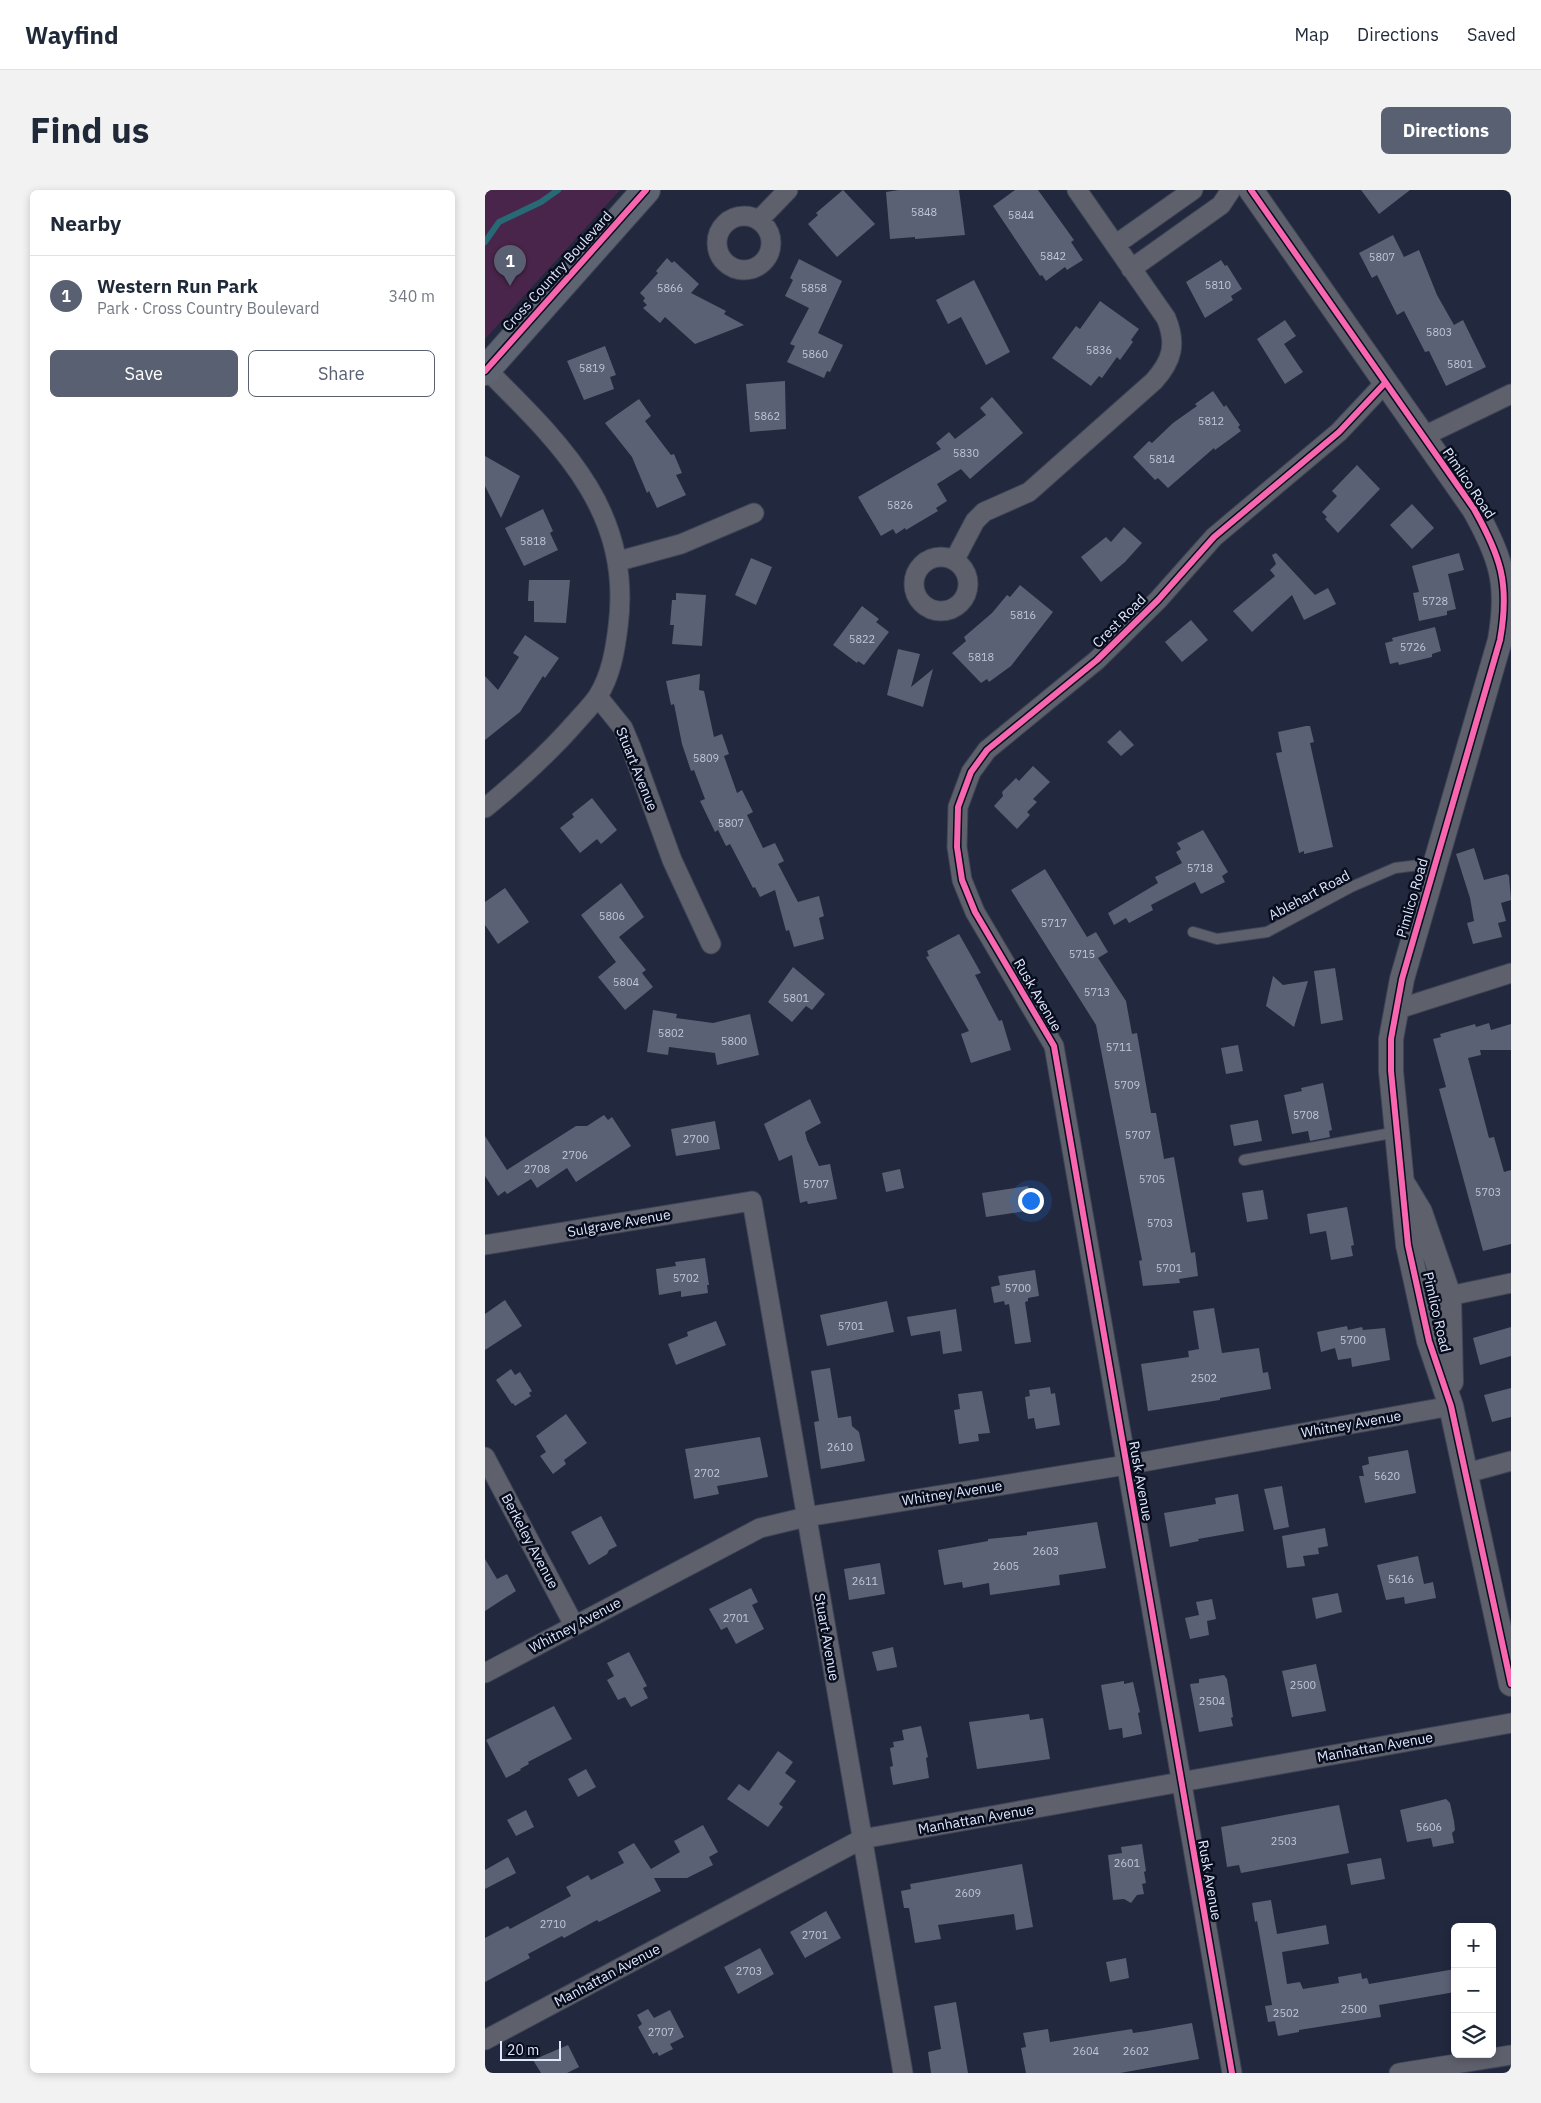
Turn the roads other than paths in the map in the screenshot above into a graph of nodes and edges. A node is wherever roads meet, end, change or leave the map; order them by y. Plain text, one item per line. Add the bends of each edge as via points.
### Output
1 (646, 190) edge
2 (788, 190) edge
3 (1077, 190) edge
4 (1193, 190) edge
5 (1231, 190) edge
6 (1251, 190) edge
7 (759, 220) dead end
8 (1115, 244) junction
9 (1131, 269) junction
10 (485, 370) edge
11 (1385, 383) junction
12 (1511, 394) edge
13 (1422, 437) junction
14 (754, 513) dead end
15 (955, 559) dead end
16 (619, 561) junction
17 (598, 697) junction
18 (485, 808) edge
19 (1435, 863) junction
20 (975, 912) joint
21 (1193, 932) dead end
22 (711, 944) dead end
23 (1511, 973) edge
24 (1395, 1010) junction
25 (1397, 1132) junction
26 (1244, 1160) dead end
27 (1403, 1183) junction
28 (752, 1201) joint
29 (485, 1246) edge
30 (1511, 1283) edge
31 (1420, 1294) junction
32 (1449, 1296) junction
33 (1451, 1406) junction
34 (485, 1457) edge
35 (1511, 1461) edge
36 (1126, 1464) junction
37 (1467, 1473) junction
38 (806, 1517) junction
39 (574, 1625) junction
40 (1506, 1635) edge
41 (485, 1673) edge
42 (1511, 1684) edge
43 (1511, 1723) edge
44 (1180, 1782) junction
45 (863, 1839) junction
46 (485, 2040) edge
47 (1511, 2054) edge
48 (903, 2073) edge
49 (1232, 2073) edge
50 (1399, 2073) edge

1 - 10 main road, Cross Country Boulevard
2 - 7 street
3 - 8 street
4 - 8 street
5 - 9 street via 1221,205
6 - 11 street, Pimlico Road
8 - 9 street
9 - 15 street via 1171,330 1173,343 1165,368 1029,492 984,512 975,521
10 - 16 street via 569,455 595,500
11 - 13 street, Pimlico Road
11 - 20 street, Crest Road via 1339,432 1214,537 1158,600 1097,660 987,750 971,772 958,807 957,847 961,880
12 - 13 street
13 - 19 street, Pimlico Road via 1474,509 1487,533 1497,553 1505,598 1505,617 1493,669
14 - 16 street via 681,544
16 - 17 street via 620,614 616,645 610,671
17 - 18 street via 553,748
17 - 22 street, Stuart Avenue via 623,728 672,860
19 - 21 lane, Ablehart Road via 1395,868 1351,887 1267,932 1217,939
19 - 24 street, Pimlico Road
20 - 36 street, Rusk Avenue via 1054,1046
23 - 24 street
24 - 25 street, Pimlico Road via 1391,1071
25 - 26 lane
25 - 27 street, Pimlico Road
27 - 31 street, Pimlico Road via 1406,1232
27 - 32 street, Pimlico Road via 1420,1212
28 - 29 street, Sulgrave Avenue
28 - 38 street, Stuart Avenue
30 - 32 street
31 - 32 street
31 - 33 street, Pimlico Road via 1432,1350
32 - 33 street, Pimlico Road
33 - 36 street, Whitney Avenue
33 - 37 street, Pimlico Road
34 - 39 street, Berkeley Avenue
35 - 37 street
36 - 38 street, Whitney Avenue
36 - 44 street, Rusk Avenue
37 - 40 street, Pimlico Road
38 - 39 street, Whitney Avenue via 748,1533
38 - 45 street, Stuart Avenue
39 - 41 street, Whitney Avenue
40 - 42 street, Pimlico Road
43 - 44 street, Manhattan Avenue
44 - 45 street, Manhattan Avenue
44 - 49 street, Rusk Avenue
45 - 46 street, Manhattan Avenue
45 - 48 street, Stuart Avenue
47 - 50 street

